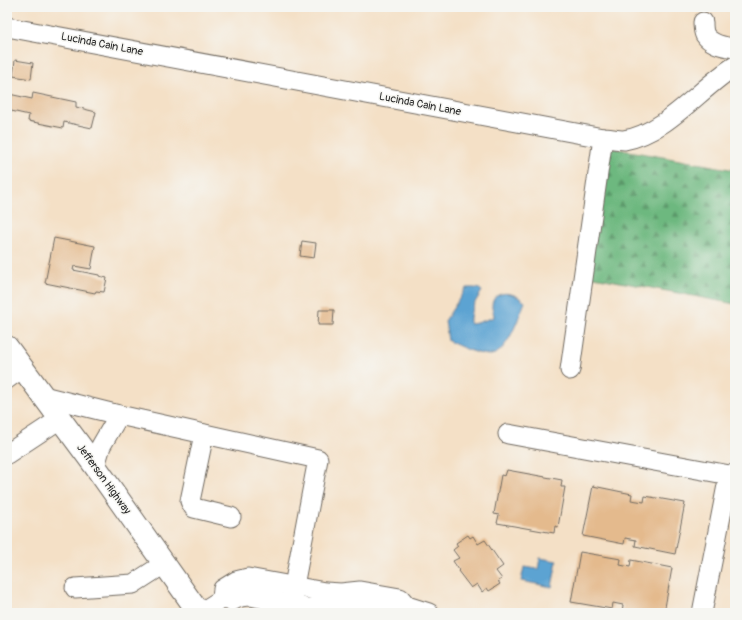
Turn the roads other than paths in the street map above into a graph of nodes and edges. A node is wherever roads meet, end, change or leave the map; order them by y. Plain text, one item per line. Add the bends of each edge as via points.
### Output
1 (702, 22) dead end
2 (7, 27) edge
3 (735, 48) edge
4 (735, 66) edge
5 (603, 138) junction
6 (7, 347) edge
7 (570, 370) dead end
8 (14, 373) edge
9 (43, 396) junction
10 (119, 415) junction
11 (60, 419) junction
12 (204, 434) junction
13 (508, 434) dead end
14 (7, 454) edge
15 (95, 466) junction
16 (732, 476) edge
17 (231, 516) dead end
18 (164, 564) junction
19 (75, 588) dead end
20 (292, 595) junction
21 (346, 610) edge
22 (415, 610) edge
23 (199, 613) edge
24 (702, 613) edge

1 - 3 street via 705,36 711,41
2 - 5 street, Lucinda Cain Lane
4 - 5 street, Lucinda Cain Lane via 653,130 623,140
5 - 7 street
6 - 8 main road, Jefferson Highway
8 - 9 main road, Jefferson Highway
9 - 10 street
9 - 11 main road, Jefferson Highway
10 - 12 street
10 - 15 street via 101,446
11 - 14 street
11 - 15 main road, Jefferson Highway
12 - 17 street via 190,501 194,508
12 - 20 street via 318,459
13 - 16 street
15 - 18 main road, Jefferson Highway
16 - 24 street
18 - 19 street via 133,584
18 - 23 main road, Jefferson Highway
20 - 21 street via 306,608
20 - 22 street via 360,591 400,598
20 - 23 street via 248,578 236,581 223,589 222,599
21 - 22 street via 361,605 399,612

